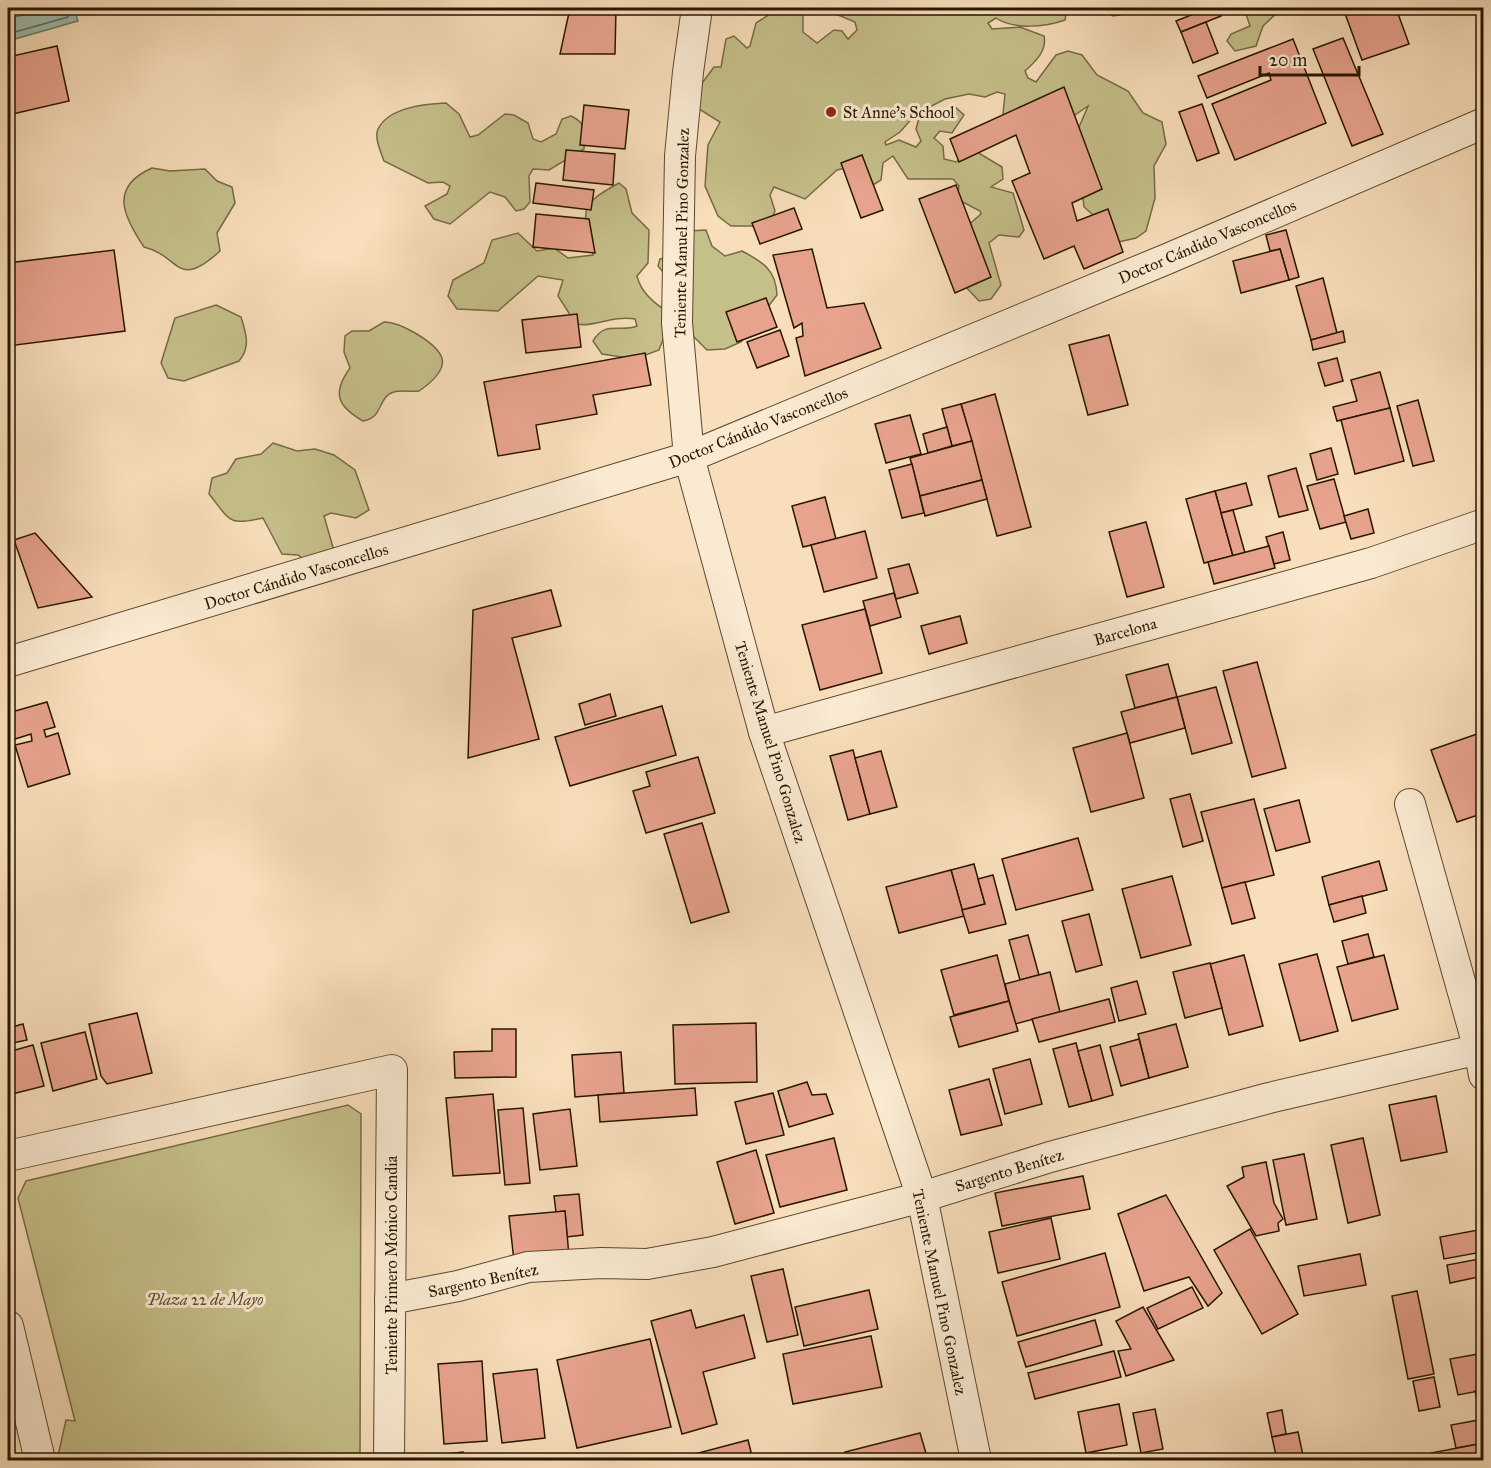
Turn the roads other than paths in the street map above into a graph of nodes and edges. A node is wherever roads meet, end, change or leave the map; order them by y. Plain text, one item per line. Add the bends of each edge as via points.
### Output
1 (697, 8) edge
2 (1484, 123) edge
3 (689, 457) junction
4 (1484, 524) edge
5 (8, 662) edge
6 (764, 732) junction
7 (1410, 804) dead end
8 (1482, 1057) edge
9 (8, 1155) edge
10 (922, 1197) junction
11 (390, 1299) junction
12 (8, 1326) edge
13 (40, 1461) edge
14 (389, 1461) edge
15 (976, 1461) edge

1 - 3 street, Teniente Manuel Pino Gonzalez via 680,156 677,323
2 - 3 street, Doctor Cándido Vasconcellos via 1157,264
3 - 5 street, Doctor Cándido Vasconcellos
3 - 6 street, Teniente Manuel Pino Gonzalez
4 - 6 street, Barcelona via 1371,562
6 - 10 street, Teniente Manuel Pino Gonzalez
7 - 8 street
8 - 10 street, Sargento Benítez via 1269,1098 1050,1157
9 - 11 street, Teniente Primero Mónico Candia via 392,1070
10 - 11 street, Sargento Benítez via 713,1252 647,1264 528,1268
10 - 15 street, Teniente Manuel Pino Gonzalez
11 - 14 street, Teniente Primero Mónico Candia
12 - 13 street

